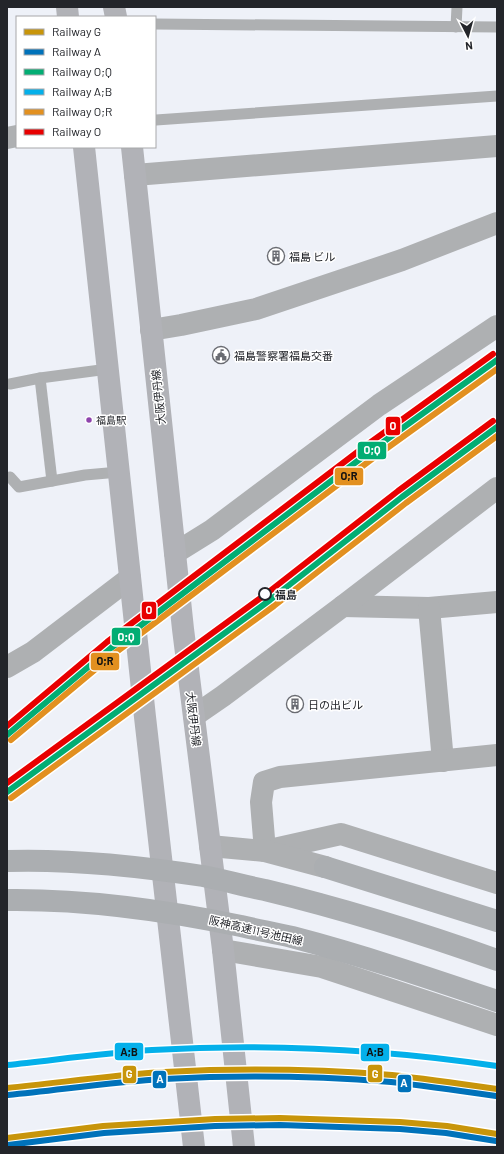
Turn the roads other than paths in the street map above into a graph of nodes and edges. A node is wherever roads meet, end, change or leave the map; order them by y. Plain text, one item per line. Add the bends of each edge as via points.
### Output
1 (457, 7) edge
2 (156, 24) edge
3 (456, 27) junction
4 (497, 27) edge
5 (497, 96) edge
6 (156, 120) dead end
7 (497, 146) edge
8 (84, 148) edge
9 (132, 148) edge
10 (135, 175) junction
11 (497, 223) edge
12 (497, 326) edge
13 (151, 330) junction
14 (108, 369) junction
15 (40, 378) junction
16 (10, 384) dead end
17 (119, 472) junction
18 (10, 477) dead end
19 (52, 481) junction
20 (497, 488) edge
21 (174, 553) junction
22 (130, 578) junction
23 (497, 602) edge
24 (343, 606) junction
25 (429, 608) junction
26 (7, 666) edge
27 (194, 716) junction
28 (497, 755) edge
29 (443, 761) junction
30 (210, 846) junction
31 (265, 851) junction
32 (7, 861) edge
33 (325, 866) joint
34 (497, 883) edge
35 (7, 900) edge
36 (497, 921) edge
37 (222, 950) junction
38 (497, 960) edge
39 (497, 1001) edge
40 (497, 1025) edge
41 (194, 1147) edge
42 (244, 1147) edge

1 - 3 lane
2 - 3 lane
3 - 4 lane
5 - 6 lane
7 - 10 street
8 - 14 main road
9 - 10 main road, 大阪伊丹線
10 - 13 main road, 大阪伊丹線
11 - 13 street via 402,260 256,309
12 - 21 street via 379,404 212,530
13 - 21 main road, 大阪伊丹線
14 - 15 lane
14 - 17 main road
15 - 16 lane
15 - 19 lane
17 - 19 lane
17 - 22 main road
18 - 19 lane via 19,487
20 - 24 street
21 - 27 main road, 大阪伊丹線
22 - 26 street via 33,652
22 - 41 main road
23 - 25 street
24 - 25 street
24 - 27 street
25 - 29 street
27 - 30 main road, 大阪伊丹線
28 - 29 street
29 - 31 street via 280,777 264,782 261,802
30 - 31 street
30 - 37 main road, 大阪伊丹線
31 - 33 street
31 - 34 street via 341,834
32 - 38 highway via 116,865 204,876 386,922
33 - 36 highway
35 - 39 highway, 阪神高速11号池田線 via 113,905 204,918 291,937 375,961
37 - 40 street via 322,967
37 - 42 main road, 大阪伊丹線

